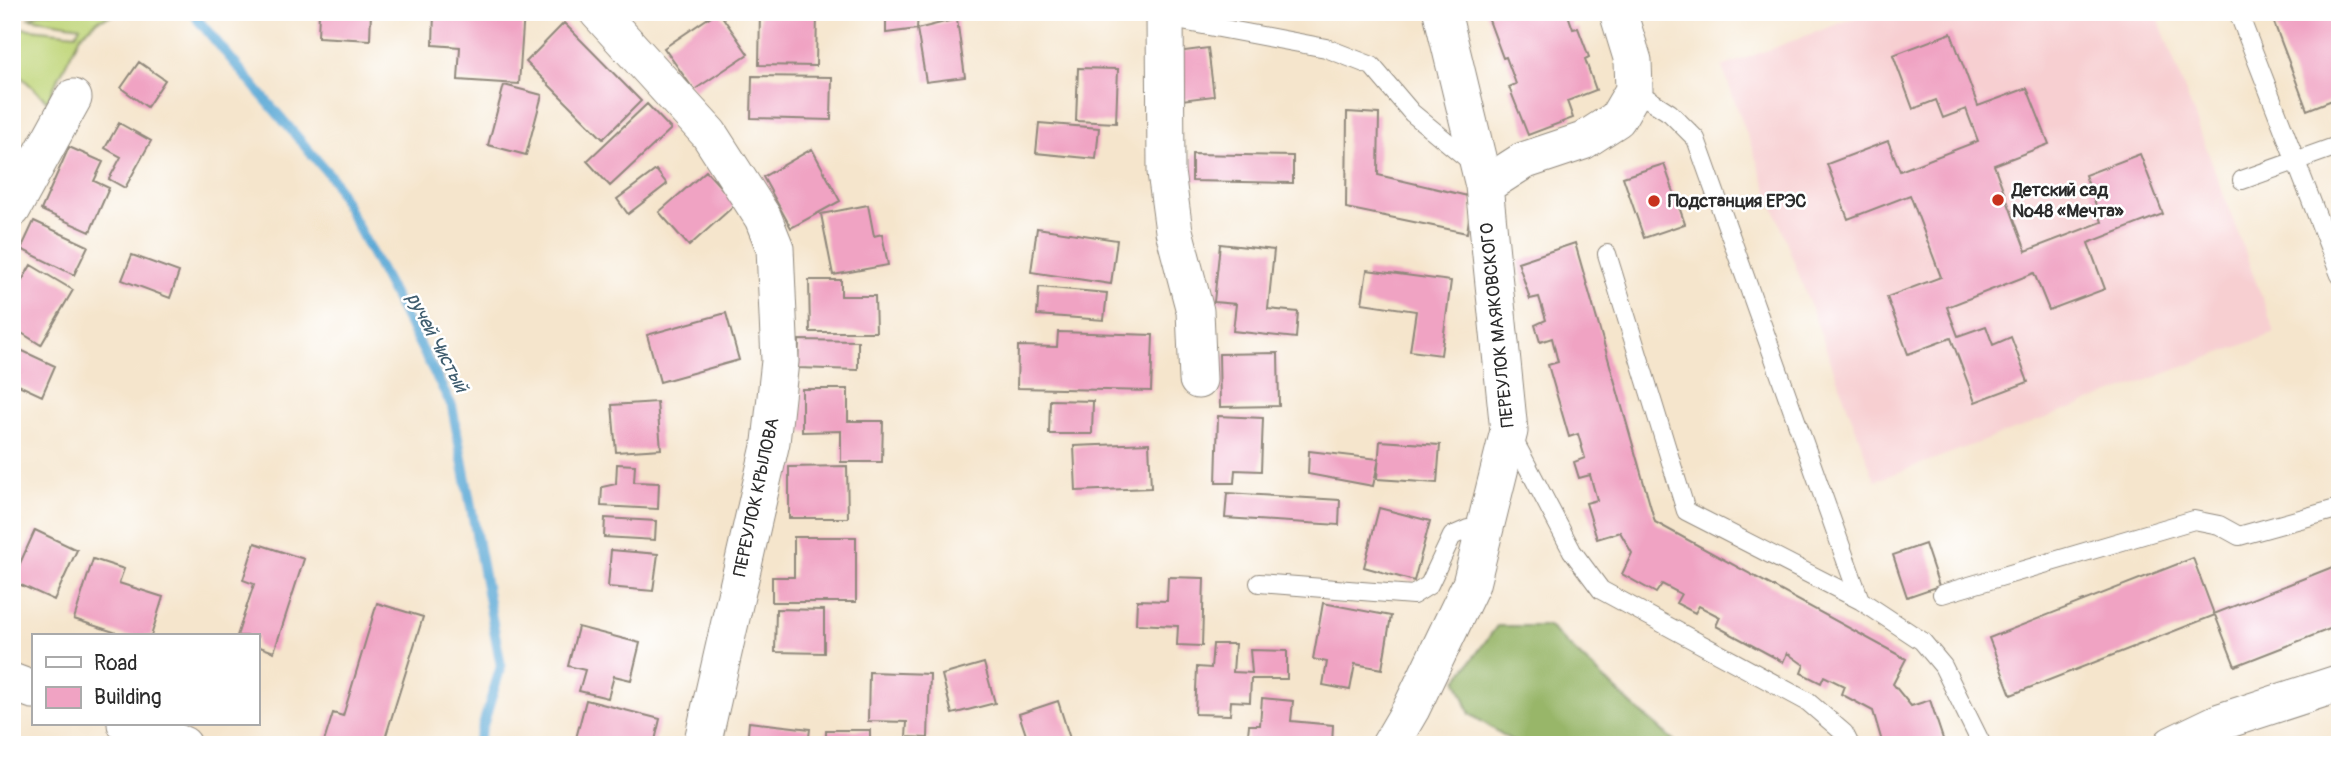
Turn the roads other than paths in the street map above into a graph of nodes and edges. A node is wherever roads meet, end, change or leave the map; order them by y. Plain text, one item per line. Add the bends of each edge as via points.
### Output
1 (598, 12) edge
2 (1442, 12) edge
3 (1618, 12) edge
4 (2238, 12) edge
5 (1166, 15) edge
6 (1634, 90) junction
7 (73, 98) dead end
8 (2340, 145) edge
9 (2296, 162) junction
10 (1481, 177) junction
11 (2242, 180) dead end
12 (12, 208) edge
13 (1607, 254) dead end
14 (2340, 275) edge
15 (1198, 380) dead end
16 (1509, 431) junction
17 (2340, 508) edge
18 (1486, 530) junction
19 (1259, 583) dead end
20 (1942, 594) dead end
21 (1860, 600) junction
22 (12, 682) edge
23 (2340, 683) edge
24 (32, 690) edge
25 (131, 726) edge
26 (183, 745) edge
27 (702, 745) edge
28 (1390, 745) edge
29 (1850, 745) edge
30 (1982, 745) edge
31 (2172, 745) edge

1 - 27 street, ПЕРЕУЛОК КРЫЛОВА via 709,134 763,218 775,248 780,361 771,442
2 - 10 street, ПЕРЕУЛОК МАЯКОВСКОГО
3 - 6 street via 1633,61
4 - 9 lane
5 - 10 lane via 1326,48 1372,66 1412,113
5 - 15 street via 1166,172 1174,230 1195,311
6 - 10 street via 1617,119 1583,141
6 - 21 lane via 1696,139
7 - 12 street
8 - 9 lane
9 - 11 lane
9 - 14 lane
10 - 16 street, ПЕРЕУЛОК МАЯКОВСКОГО
13 - 21 lane via 1686,511
16 - 18 street, ПЕРЕУЛОК МАЯКОВСКОГО
16 - 29 lane via 1572,551 1601,590 1808,702 1844,733
17 - 20 lane via 2239,536 2219,525 2194,520
18 - 19 lane via 1468,529 1452,536 1429,585 1413,595
18 - 28 street, ПЕРЕУЛОК МАЯКОВСКОГО via 1471,584
21 - 30 lane via 1922,641 1943,666
22 - 24 street
23 - 31 street via 2220,722
25 - 26 street

